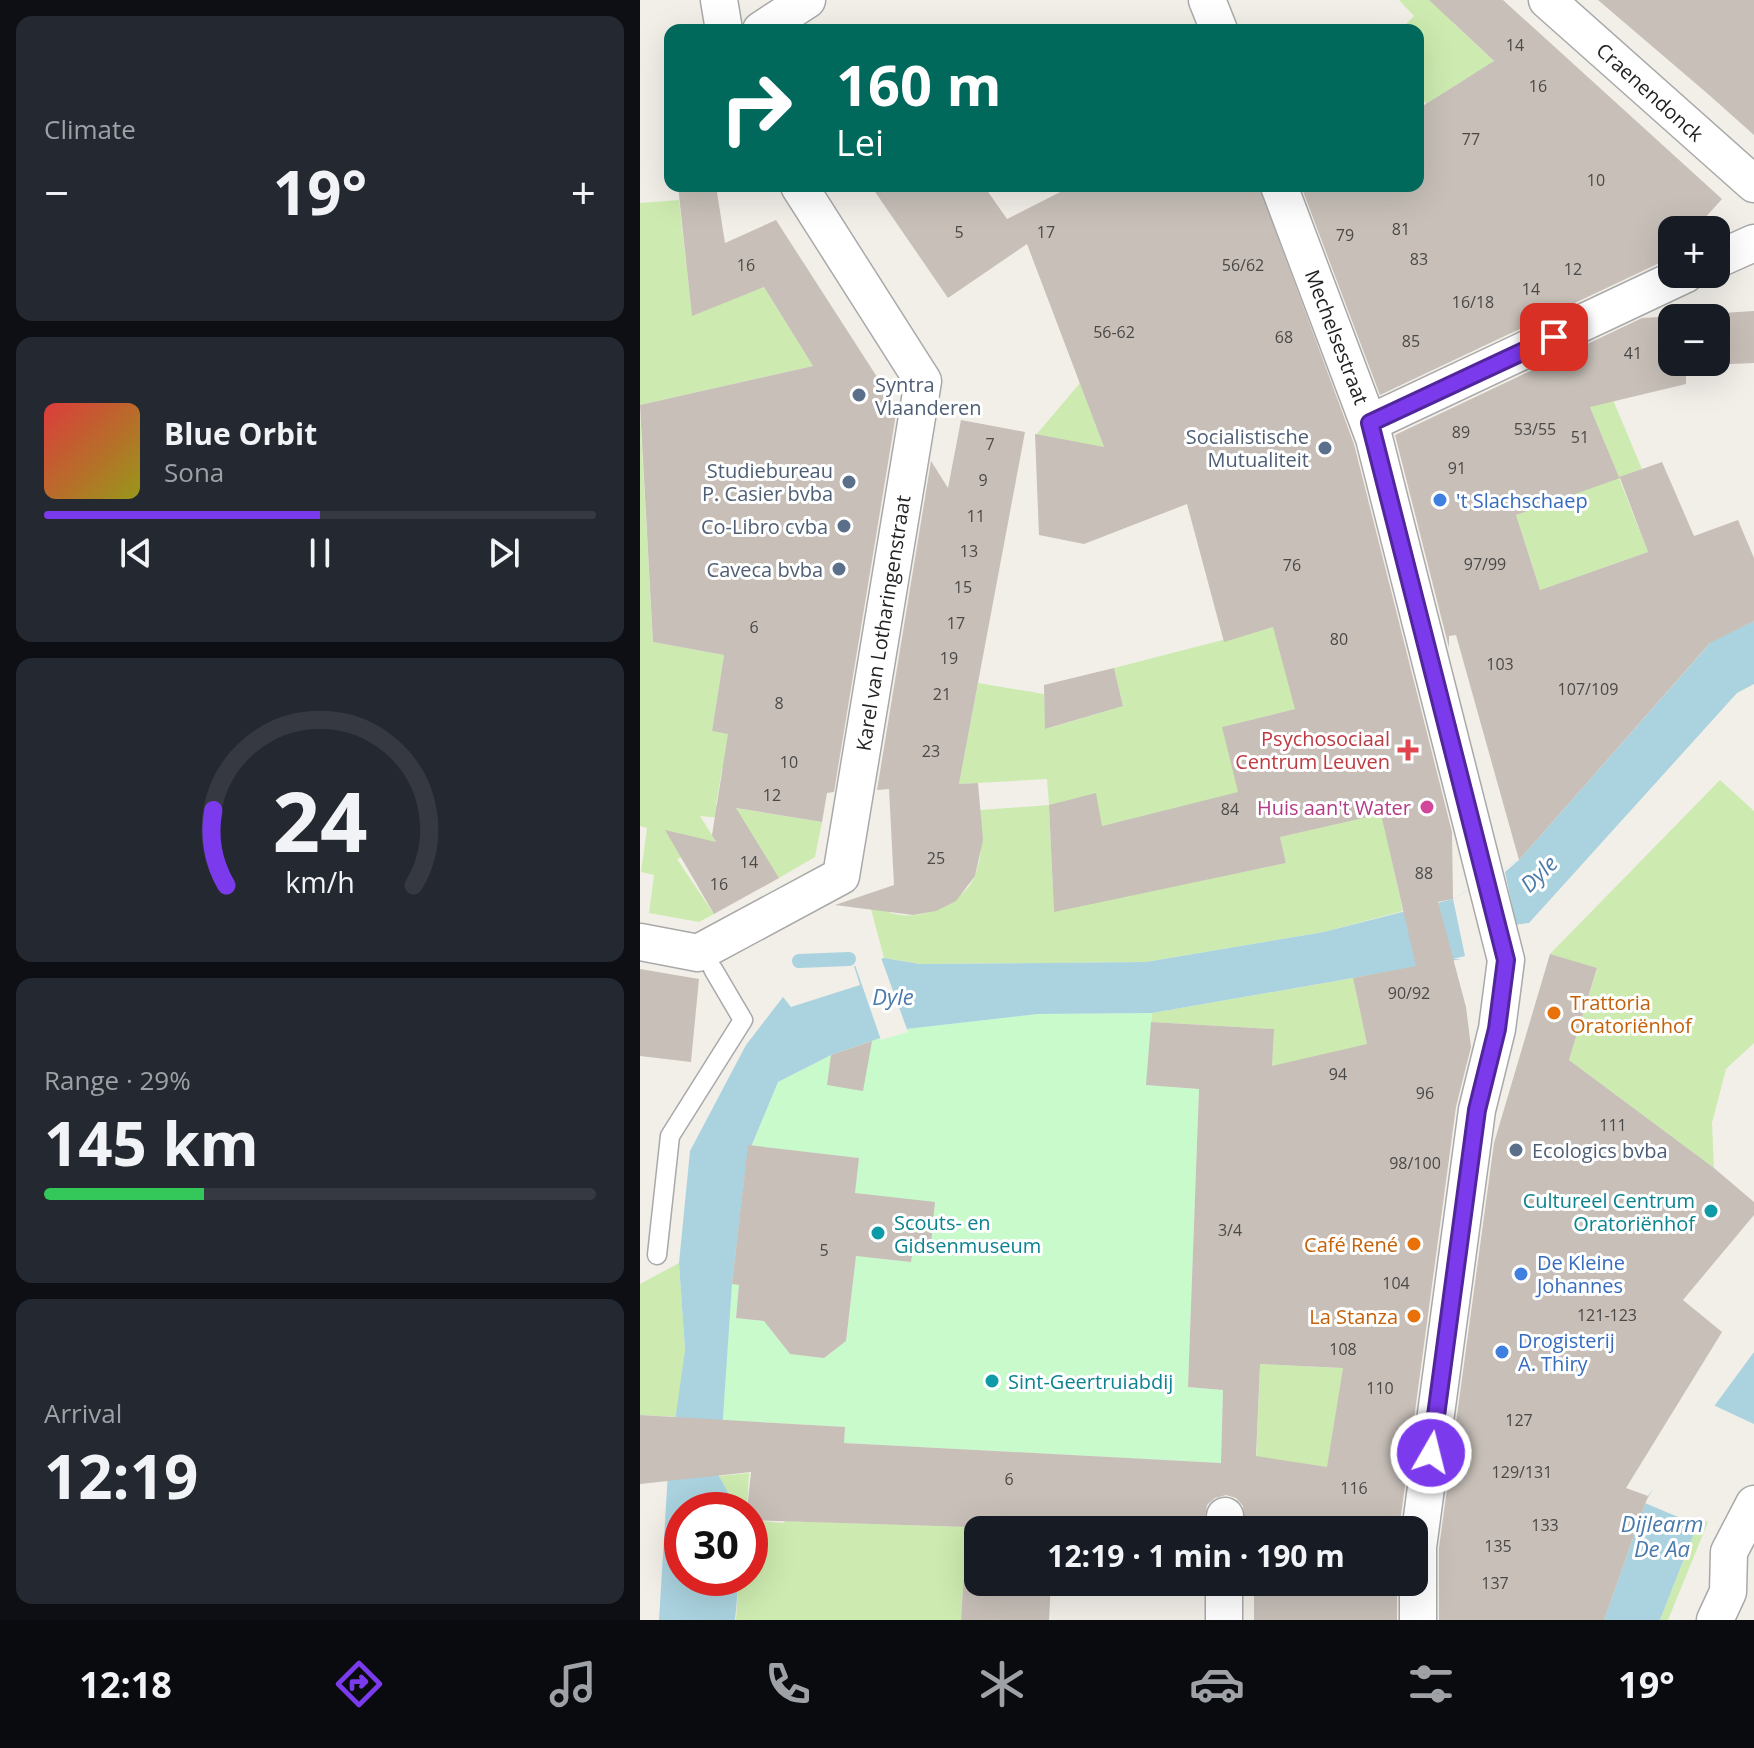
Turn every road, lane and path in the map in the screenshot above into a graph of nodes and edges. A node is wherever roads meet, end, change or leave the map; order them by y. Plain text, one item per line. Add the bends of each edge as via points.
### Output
1 (719, 0) edge
2 (807, 0) edge
3 (1207, 0) edge
4 (1547, 0) edge
5 (723, 24) edge
6 (770, 24) edge
7 (1217, 24) edge
8 (1754, 184) edge
9 (803, 192) edge
10 (1281, 192) edge
11 (1754, 243) edge
12 (1730, 254) edge
13 (1658, 287) edge
14 (1370, 423) junction
15 (640, 942) edge
16 (713, 969) dead end
17 (657, 1255) dead end
18 (1754, 1504) edge
19 (1224, 1596) edge
20 (1224, 1620) edge
21 (1418, 1620) edge
22 (1715, 1620) edge

1 - 5 street
2 - 6 street
3 - 7 street
4 - 8 street, Craenendonck
9 - 15 street, Karel van Lotharingenstraat via 923,381 841,876 698,953
10 - 14 street, Mechelsestraat
11 - 12 street
13 - 14 street
14 - 21 street, Mechelsestraat via 1506,960 1497,1029 1477,1110 1418,1547
16 - 17 lane via 743,1020 670,1136
18 - 22 street via 1729,1552 1728,1592
19 - 20 street

